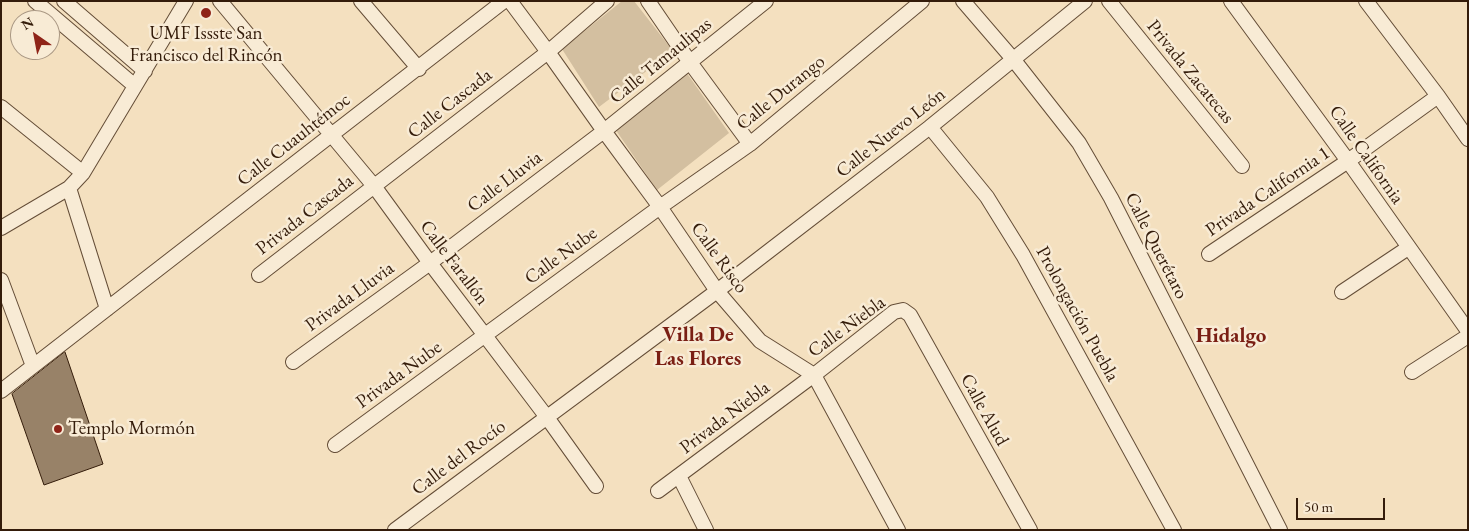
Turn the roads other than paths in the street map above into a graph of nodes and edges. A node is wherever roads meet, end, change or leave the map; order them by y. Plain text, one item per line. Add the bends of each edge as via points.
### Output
1 (35, 1) edge
2 (64, 1) edge
3 (186, 1) edge
4 (220, 1) edge
5 (361, 1) edge
6 (504, 1) edge
7 (510, 1) edge
8 (607, 1) edge
9 (648, 1) edge
10 (766, 1) edge
11 (922, 1) edge
12 (964, 1) edge
13 (1085, 1) edge
14 (1109, 1) edge
15 (1231, 1) edge
16 (1366, 1) edge
17 (548, 52) junction
18 (1012, 60) junction
19 (689, 62) junction
20 (419, 69) junction
21 (145, 71) junction
22 (135, 86) junction
23 (1438, 96) junction
24 (1, 107) edge
25 (930, 127) junction
26 (604, 131) junction
27 (332, 134) junction
28 (1468, 139) edge
29 (750, 144) junction
30 (1348, 161) junction
31 (1242, 166) dead end
32 (83, 173) junction
33 (374, 186) junction
34 (69, 188) junction
35 (660, 208) junction
36 (1, 228) edge
37 (1408, 248) junction
38 (1209, 254) dead end
39 (430, 263) junction
40 (259, 275) dead end
41 (1, 280) edge
42 (717, 291) junction
43 (1342, 292) dead end
44 (107, 310) junction
45 (903, 310) joint
46 (1468, 331) edge
47 (485, 335) junction
48 (1468, 336) edge
49 (293, 362) dead end
50 (33, 366) junction
51 (1412, 372) dead end
52 (814, 375) junction
53 (1, 391) edge
54 (546, 416) junction
55 (335, 446) dead end
56 (679, 476) junction
57 (596, 486) dead end
58 (658, 491) dead end
59 (395, 530) edge
60 (706, 530) edge
61 (898, 530) edge
62 (1030, 530) edge
63 (1174, 530) edge
64 (1280, 530) edge

1 - 22 street
2 - 21 street
3 - 21 street
4 - 27 street, Calle Farallón
5 - 20 street
6 - 20 street, Calle Cuauhtémoc
7 - 17 street, Calle Risco
8 - 17 street, Calle Cascada
9 - 19 street
10 - 19 street, Calle Tamaulipas
11 - 29 street, Calle Durango
12 - 18 street, Calle Querétaro
13 - 18 street, Calle Nuevo León
14 - 31 street, Privada Zacatecas
15 - 30 street, Calle California
16 - 23 street
17 - 26 street, Calle Risco
17 - 33 street, Calle Cascada
18 - 25 street, Calle Nuevo León
18 - 64 street, Calle Querétaro via 1079,143 1111,198
19 - 26 street, Calle Tamaulipas
19 - 29 street
20 - 27 street, Calle Cuauhtémoc
21 - 22 street
22 - 32 street
23 - 28 street
23 - 30 street, Privada California 1
24 - 32 street
25 - 42 street, Calle Nuevo León
25 - 63 street, Prolongación Puebla via 986,197 1023,255
26 - 35 street, Calle Risco
26 - 39 street, Calle Lluvia
27 - 33 street, Calle Farallón
27 - 44 street, Calle Cuauhtémoc
29 - 35 street, Calle Durango
30 - 37 street, Calle California
30 - 38 street, Privada California 1
32 - 34 street
33 - 39 street, Calle Farallón
33 - 40 street, Privada Cascada
34 - 36 street
34 - 44 street
35 - 42 street, Calle Risco
35 - 47 street, Calle Nube
37 - 43 street
37 - 46 street, Calle California
39 - 47 street, Calle Farallón
39 - 49 street, Privada Lluvia
41 - 50 street
42 - 52 street, Calle Risco via 760,341
42 - 54 street, Calle Nuevo León
44 - 50 street, Calle Cuauhtémoc
45 - 52 street, Calle Niebla via 894,312
45 - 62 street, Calle Alud via 910,315
47 - 54 street, Calle Farallón
47 - 55 street, Privada Nube
48 - 51 street
50 - 53 street, Calle Cuauhtémoc
52 - 56 street, Privada Niebla
52 - 61 street, Calle Risco
54 - 57 street, Calle Farallón
54 - 59 street, Calle del Rocío
56 - 58 street, Privada Niebla
56 - 60 street

